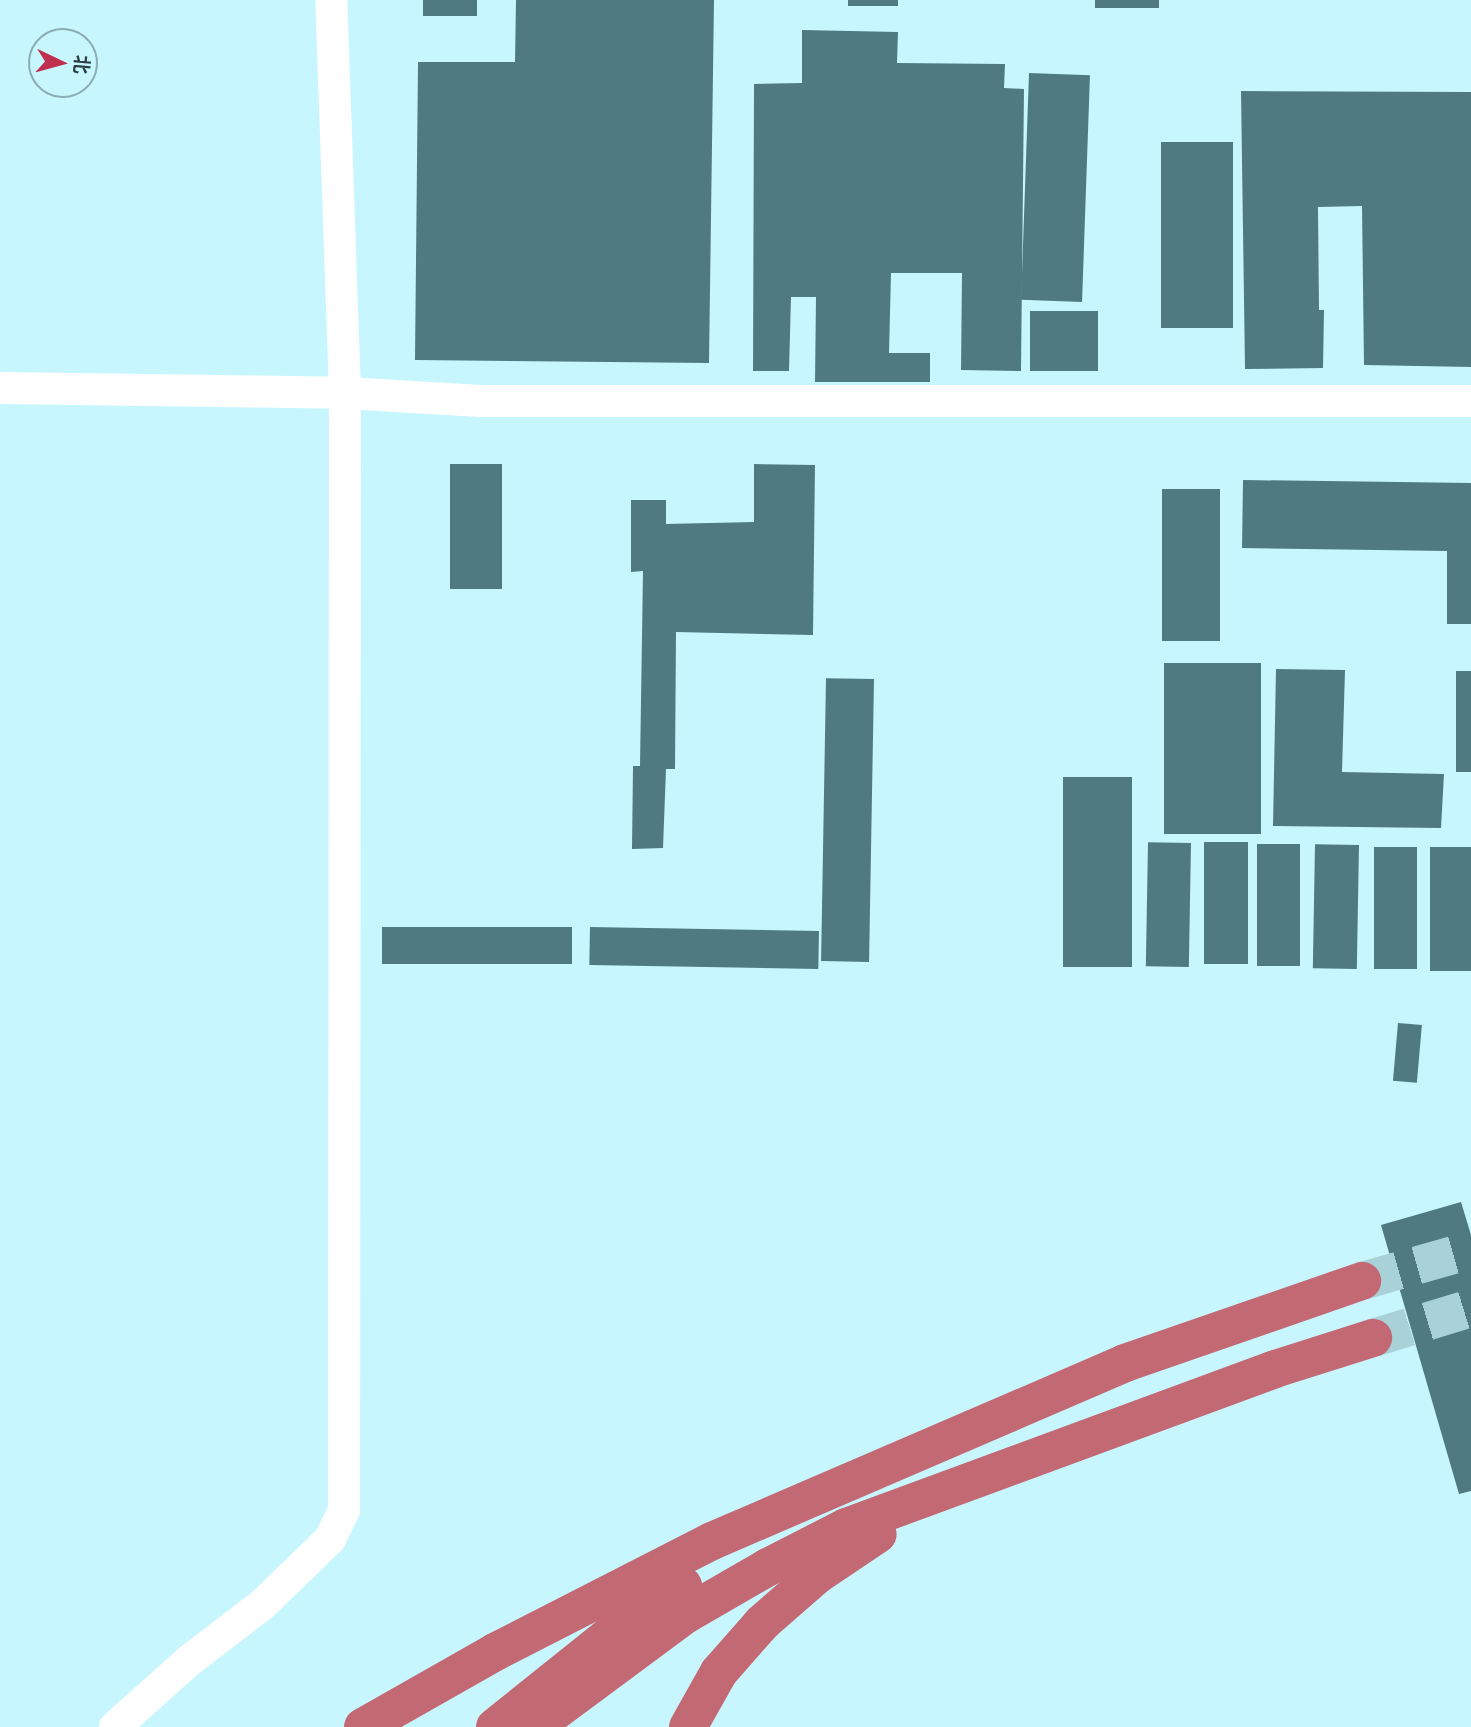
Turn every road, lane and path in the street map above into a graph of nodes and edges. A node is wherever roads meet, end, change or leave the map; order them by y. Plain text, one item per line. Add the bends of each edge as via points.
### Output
1 (331, 0) edge
2 (0, 388) edge
3 (345, 393) junction
4 (1471, 401) edge
5 (1362, 1281) tunnel mouth
6 (1373, 1338) tunnel mouth
7 (926, 1449) junction
8 (970, 1482) junction
9 (115, 1727) edge
10 (363, 1727) edge
11 (495, 1727) edge
12 (534, 1727) edge
13 (688, 1727) edge

1 - 3 street
2 - 3 street
3 - 4 street via 481,401
3 - 9 street via 344,1510 330,1539 262,1604
5 - 7 highway via 1125,1363
6 - 8 highway via 1262,1373
7 - 10 highway via 712,1541 495,1652
7 - 11 highway via 625,1623
8 - 12 highway via 846,1528 768,1567 685,1615
8 - 13 highway via 884,1530 817,1575 762,1623 719,1672

